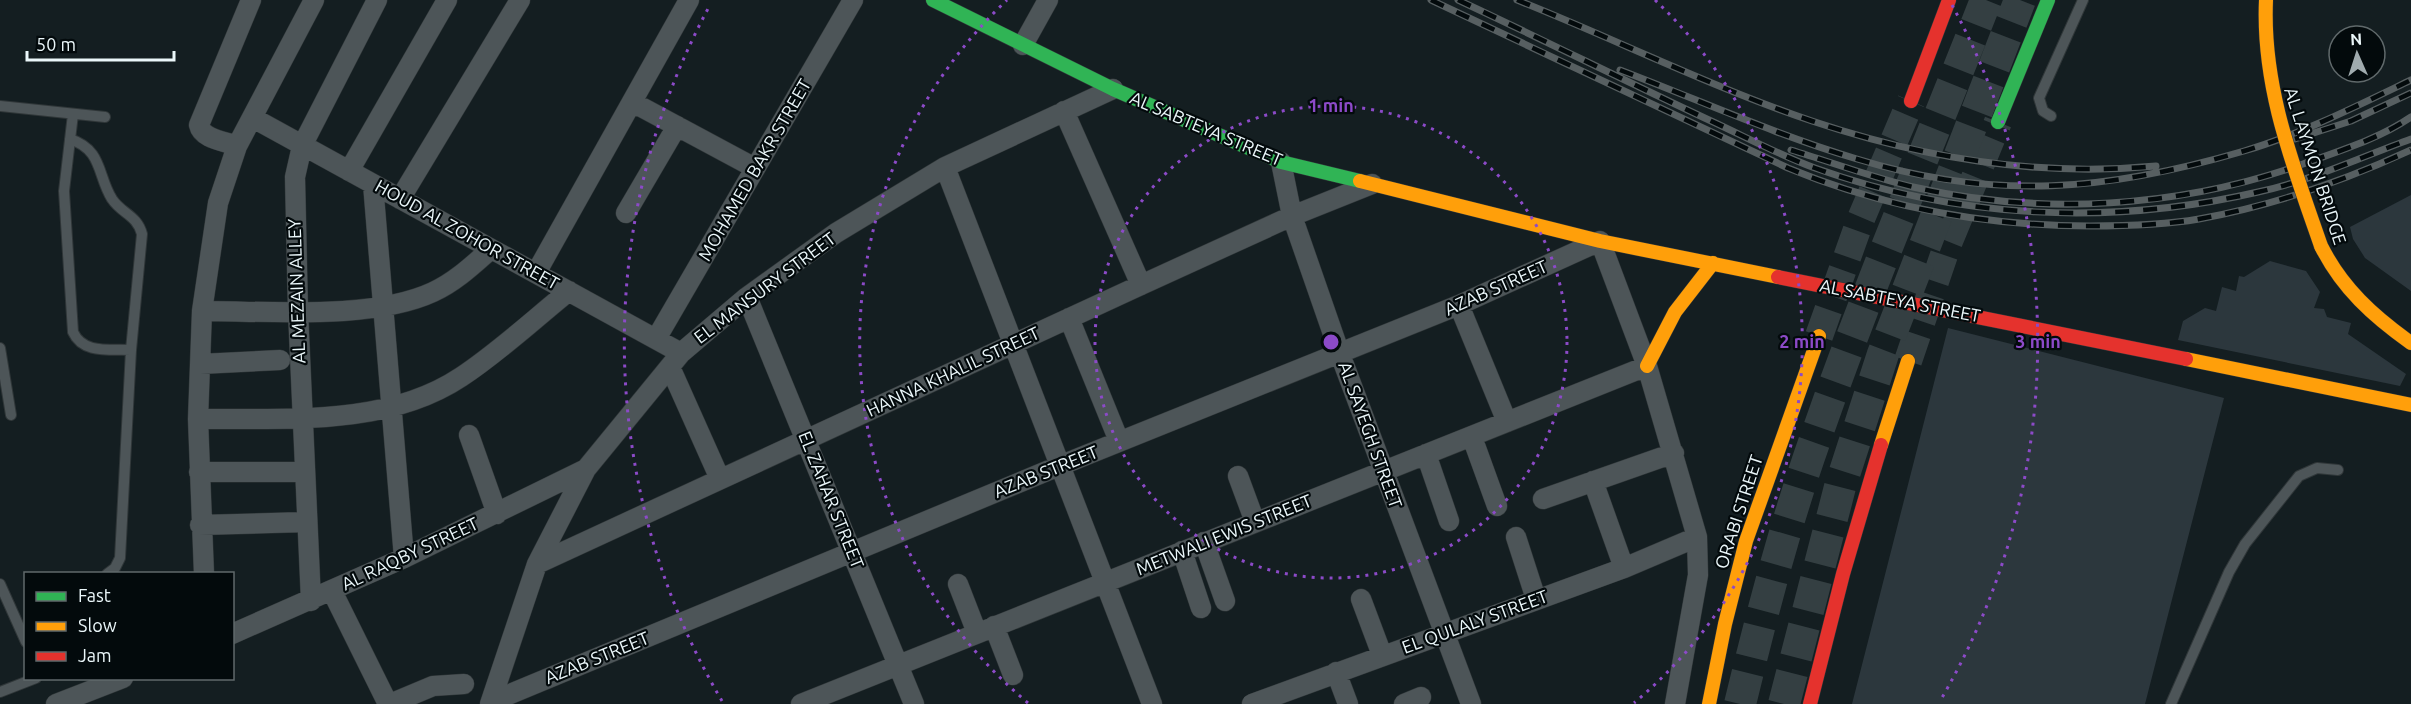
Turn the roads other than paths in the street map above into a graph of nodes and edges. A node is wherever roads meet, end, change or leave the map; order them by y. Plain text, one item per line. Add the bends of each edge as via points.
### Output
1 (251, 0) edge
2 (314, 0) edge
3 (377, 0) edge
4 (447, 0) edge
5 (520, 0) edge
6 (689, 0) edge
7 (853, 0) edge
8 (933, 0) edge
9 (1048, 0) edge
10 (1949, 0) edge
11 (2048, 0) edge
12 (2083, 0) edge
13 (2266, 0) edge
14 (1023, 45) junction
15 (1113, 89) junction
16 (1911, 100) tunnel mouth
17 (632, 102) junction
18 (0, 105) edge
19 (1064, 111) junction
20 (73, 114) junction
21 (2051, 116) dead end
22 (105, 117) dead end
23 (253, 118) junction
24 (1998, 122) tunnel mouth
25 (677, 126) junction
26 (70, 138) junction
27 (237, 146) junction
28 (302, 146) junction
29 (1281, 162) junction
30 (945, 167) junction
31 (755, 168) junction
32 (349, 171) junction
33 (373, 184) junction
34 (1372, 184) junction
35 (400, 199) junction
36 (626, 213) dead end
37 (1292, 216) junction
38 (1600, 241) junction
39 (491, 249) junction
40 (1713, 263) junction
41 (537, 273) junction
42 (1141, 285) junction
43 (569, 291) junction
44 (747, 297) junction
45 (1459, 305) junction
46 (385, 308) junction
47 (202, 311) junction
48 (298, 311) junction
49 (1069, 318) junction
50 (1819, 336) tunnel mouth
51 (656, 339) junction
52 (2411, 343) edge
53 (1013, 344) junction
54 (0, 348) edge
55 (131, 350) junction
56 (1340, 354) junction
57 (280, 360) dead end
58 (675, 360) junction
59 (1908, 361) tunnel mouth
60 (200, 364) junction
61 (1647, 366) junction
62 (2411, 405) edge
63 (391, 408) junction
64 (10, 415) dead end
65 (302, 418) junction
66 (198, 419) junction
67 (1507, 422) junction
68 (469, 435) dead end
69 (1472, 437) junction
70 (806, 441) junction
71 (1119, 441) junction
72 (1674, 453) junction
73 (1426, 454) junction
74 (1059, 466) junction
75 (586, 469) junction
76 (2338, 470) dead end
77 (199, 472) junction
78 (304, 472) junction
79 (1383, 473) junction
80 (1238, 476) dead end
81 (720, 479) junction
82 (1593, 481) junction
83 (1543, 499) dead end
84 (1497, 506) dead end
85 (497, 514) junction
86 (1449, 521) dead end
87 (306, 522) junction
88 (1255, 522) junction
89 (200, 525) junction
90 (1516, 537) dead end
91 (1697, 537) junction
92 (1204, 542) junction
93 (1182, 551) junction
94 (852, 553) junction
95 (404, 558) junction
96 (537, 564) junction
97 (1624, 568) junction
98 (109, 572) edge
99 (204, 572) edge
100 (1105, 582) junction
101 (0, 584) edge
102 (958, 584) dead end
103 (333, 591) junction
104 (1361, 599) dead end
105 (1536, 599) junction
106 (310, 600) junction
107 (1225, 601) dead end
108 (1201, 608) dead end
109 (20, 616) edge
110 (986, 629) junction
111 (24, 633) edge
112 (234, 633) edge
113 (1443, 634) junction
114 (1382, 656) junction
115 (898, 666) junction
116 (1336, 672) junction
117 (1013, 675) dead end
118 (31, 680) edge
119 (118, 680) edge
120 (464, 684) dead end
121 (0, 692) edge
122 (491, 703) edge
123 (56, 704) edge
124 (389, 704) edge
125 (801, 704) edge
126 (914, 704) edge
127 (1152, 704) edge
128 (1252, 704) edge
129 (1348, 704) edge
130 (1471, 704) edge
131 (1675, 704) edge
132 (1709, 704) edge
133 (1810, 704) edge
134 (2171, 704) edge

1 - 27 street via 199,125 206,135
2 - 23 street
3 - 28 street, AL MEZAIN ALLEY
4 - 32 street
5 - 35 street
6 - 17 street
7 - 31 street, MOHAMED BAKR STREET
8 - 14 street, AL SABTEYA STREET
9 - 14 street
10 - 16 street
11 - 24 street
12 - 21 lane via 2039,98 2043,111
13 - 52 street, AL LAYMON BRIDGE, bridge via 2266,69 2321,246 2330,266 2357,301
14 - 15 street, AL SABTEYA STREET
15 - 19 street, EL MANSURY STREET
15 - 29 street, AL SABTEYA STREET
17 - 25 street
17 - 41 street
18 - 20 lane
19 - 30 street, EL MANSURY STREET
19 - 42 street
20 - 22 lane
20 - 26 lane
23 - 27 street
23 - 28 street, HOUD AL ZOHOR STREET
25 - 31 street
25 - 36 street
26 - 55 lane via 94,154 113,200 139,224 142,234
26 - 55 lane via 64,191 73,332 78,343 87,347
27 - 47 street via 218,203
28 - 32 street, HOUD AL ZOHOR STREET
28 - 48 street, AL MEZAIN ALLEY via 294,196
29 - 34 street, AL SABTEYA STREET
29 - 37 street, AL SAYEGH STREET
30 - 44 street, EL MANSURY STREET via 836,233
30 - 53 street
31 - 51 street, MOHAMED BAKR STREET
32 - 33 street, HOUD AL ZOHOR STREET
33 - 35 street, HOUD AL ZOHOR STREET
33 - 46 street
34 - 37 street, HANNA KHALIL STREET
34 - 38 street, AL SABTEYA STREET
35 - 39 street, HOUD AL ZOHOR STREET
37 - 42 street, HANNA KHALIL STREET
37 - 56 street, AL SAYEGH STREET
38 - 40 street, AL SABTEYA STREET
38 - 45 street, AZAB STREET
38 - 61 street
39 - 41 street, HOUD AL ZOHOR STREET
39 - 46 street via 434,292
40 - 61 street via 1676,312
40 - 62 street, AL SABTEYA STREET
41 - 43 street, HOUD AL ZOHOR STREET
42 - 49 street, HANNA KHALIL STREET
43 - 51 street, HOUD AL ZOHOR STREET
43 - 63 street via 461,377
44 - 58 street, EL MANSURY STREET
44 - 70 street, EL ZAHAR STREET
45 - 56 street, AZAB STREET
45 - 67 street
46 - 48 street
46 - 63 street
47 - 48 street
47 - 60 street
48 - 65 street, AL MEZAIN ALLEY
49 - 53 street, HANNA KHALIL STREET
49 - 71 street
50 - 132 street, ORABI STREET via 1746,541
51 - 58 street, HOUD AL ZOHOR STREET
53 - 70 street, HANNA KHALIL STREET
53 - 74 street
54 - 64 lane
55 - 98 lane via 120,558
56 - 71 street, AZAB STREET
56 - 79 street, AL SAYEGH STREET
57 - 60 street
58 - 75 street, EL MANSURY STREET
58 - 81 street
59 - 133 street via 1865,494
60 - 66 street
61 - 67 street, METWALI EWIS STREET
61 - 72 street
63 - 65 street
63 - 95 street
65 - 66 street
65 - 78 street, AL MEZAIN ALLEY
66 - 77 street
67 - 69 street, METWALI EWIS STREET
68 - 85 street
69 - 73 street, METWALI EWIS STREET
69 - 84 street
70 - 81 street, HANNA KHALIL STREET
70 - 94 street, EL ZAHAR STREET
71 - 74 street, AZAB STREET
72 - 82 street
72 - 91 street
73 - 79 street, METWALI EWIS STREET
73 - 86 street
74 - 94 street, AZAB STREET
74 - 100 street
75 - 85 street, AL RAQBY STREET
75 - 96 street, EL MANSURY STREET
76 - 134 lane via 2317,468 2299,476 2245,544
77 - 78 street
77 - 89 street
78 - 87 street, AL MEZAIN ALLEY
79 - 88 street, METWALI EWIS STREET
79 - 113 street, AL SAYEGH STREET
80 - 88 street
81 - 96 street, HANNA KHALIL STREET
82 - 83 street
82 - 97 street
85 - 95 street, AL RAQBY STREET
87 - 89 street
87 - 106 street, AL MEZAIN ALLEY
88 - 92 street, METWALI EWIS STREET
89 - 99 street
90 - 105 street
91 - 97 street, EL QULALY STREET
91 - 131 street via 1698,575
92 - 93 street, METWALI EWIS STREET
92 - 107 street
93 - 100 street, METWALI EWIS STREET
93 - 108 street
94 - 115 street, EL ZAHAR STREET
94 - 122 street, AZAB STREET
95 - 103 street, AL RAQBY STREET
96 - 122 street, EL MANSURY STREET
97 - 105 street, EL QULALY STREET
100 - 110 street, METWALI EWIS STREET
100 - 127 street
101 - 109 lane
102 - 110 street
103 - 106 street, AL RAQBY STREET
103 - 124 street
104 - 114 street
105 - 113 street, EL QULALY STREET
106 - 112 street, AL RAQBY STREET
109 - 111 lane
110 - 115 street, METWALI EWIS STREET
110 - 117 street
113 - 114 street, EL QULALY STREET
113 - 130 street, AL SAYEGH STREET
114 - 116 street, EL QULALY STREET
115 - 125 street, METWALI EWIS STREET
115 - 126 street, EL ZAHAR STREET
116 - 128 street, EL QULALY STREET
116 - 129 street
118 - 121 lane
119 - 123 street
120 - 124 street via 433,686

